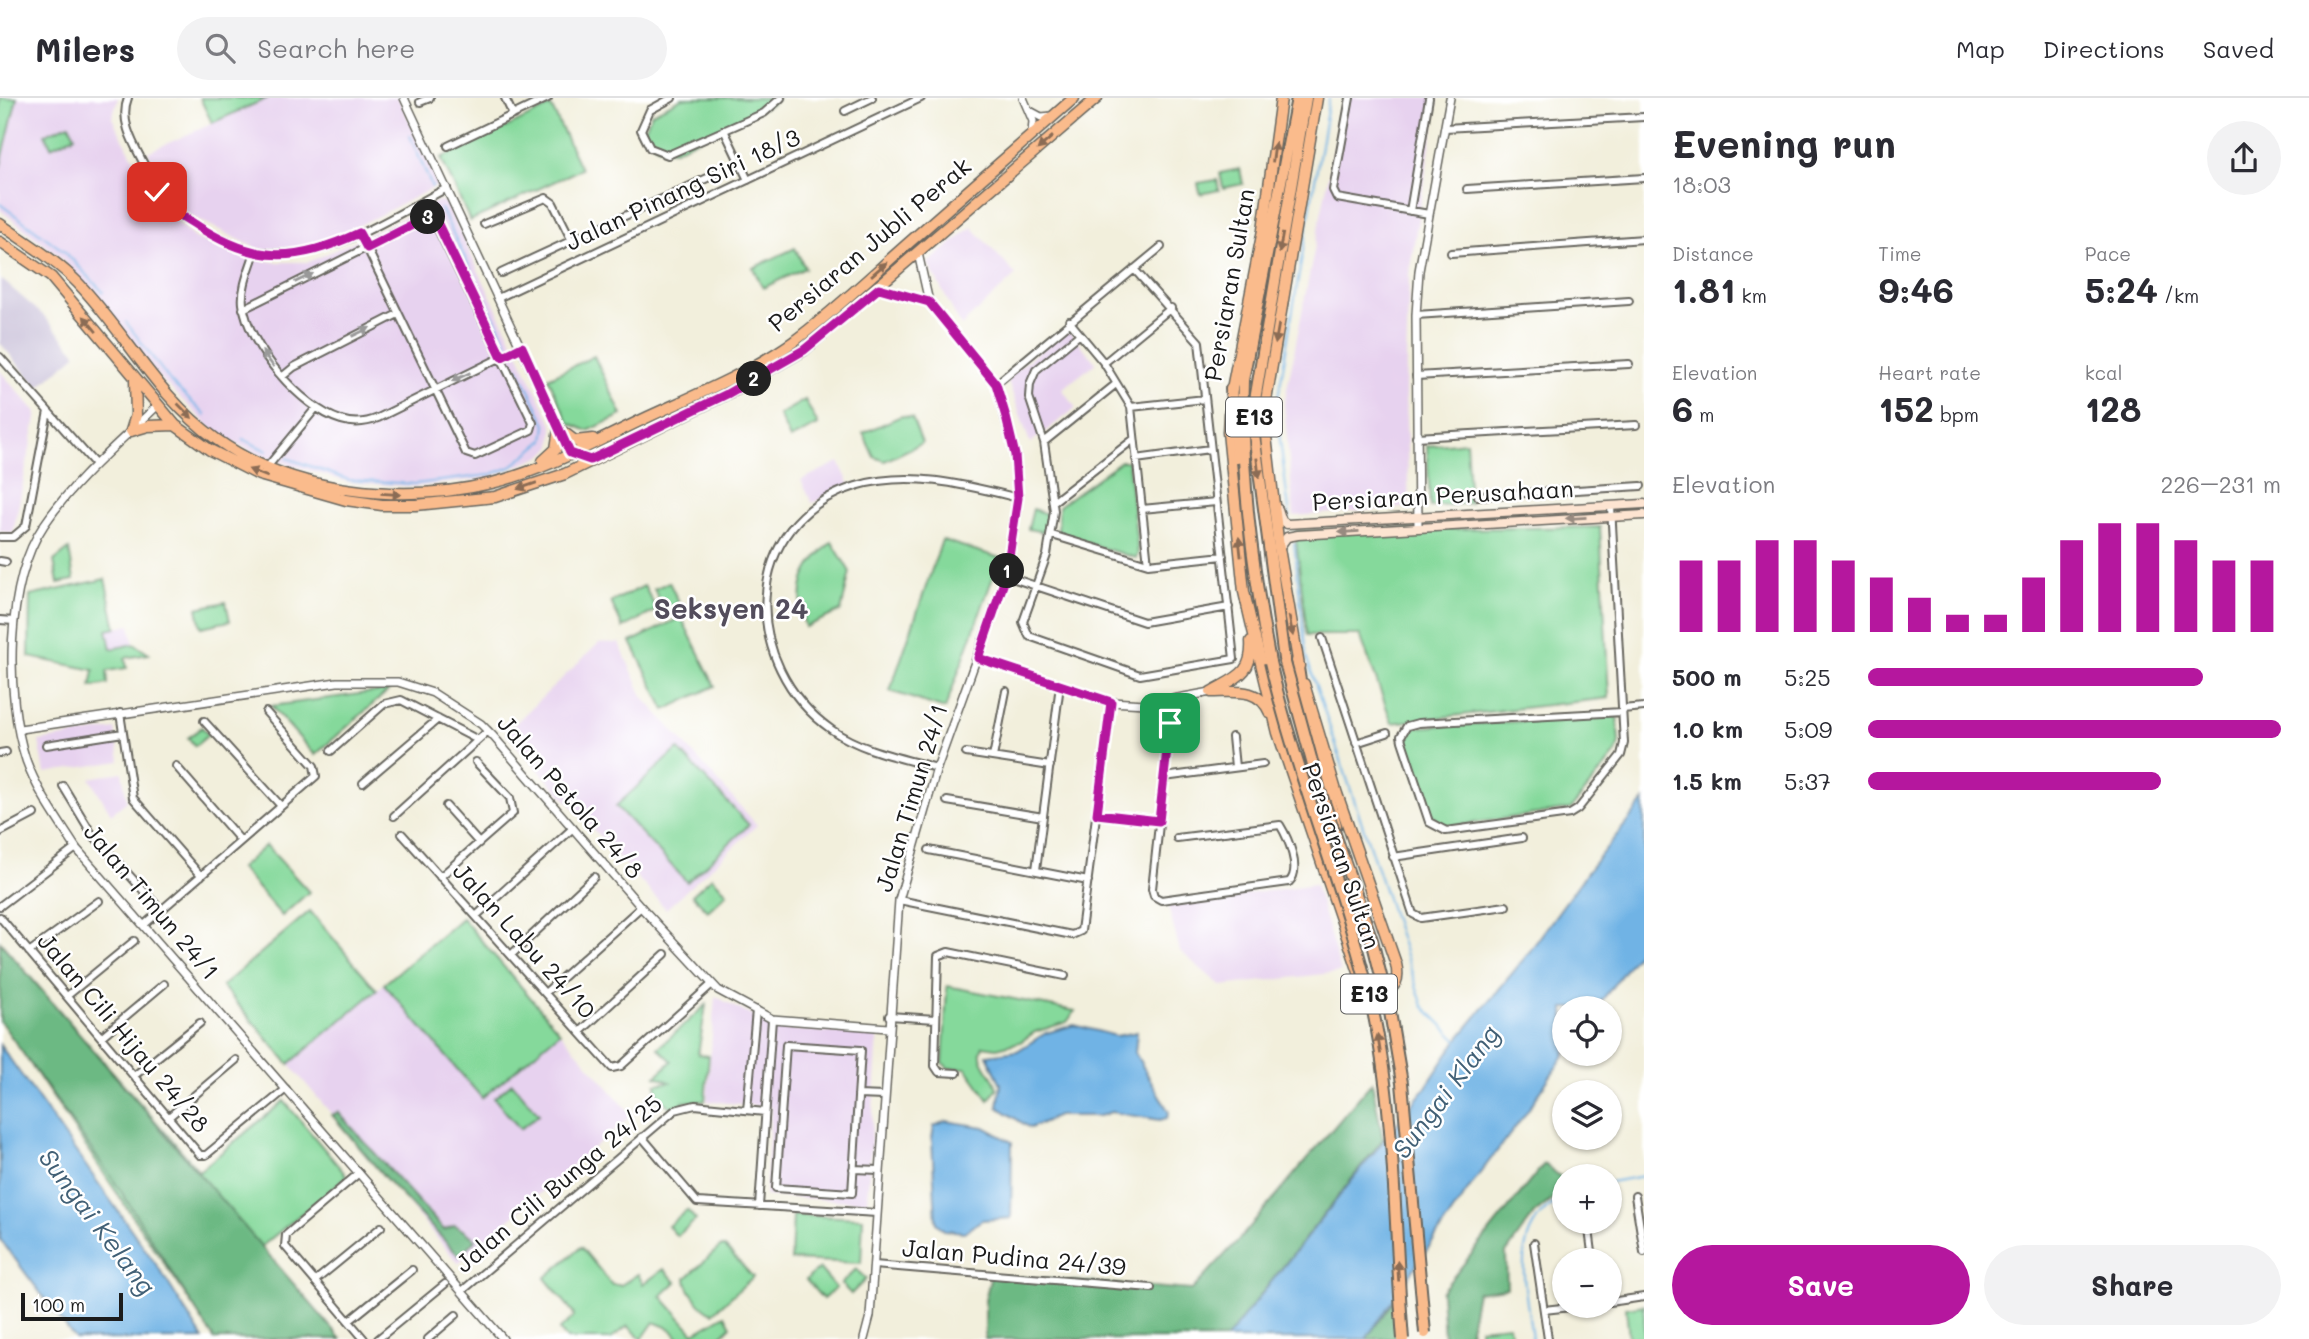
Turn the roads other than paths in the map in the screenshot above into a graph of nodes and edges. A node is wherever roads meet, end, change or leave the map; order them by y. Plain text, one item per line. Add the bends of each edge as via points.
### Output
1 (128, 98) edge
2 (404, 98) edge
3 (429, 98) edge
4 (505, 98) edge
5 (548, 98) edge
6 (672, 98) edge
7 (781, 98) edge
8 (872, 98) edge
9 (921, 98) edge
10 (1023, 98) edge
11 (1074, 98) edge
12 (1097, 98) edge
13 (1281, 98) edge
14 (1297, 98) edge
15 (1306, 98) edge
16 (1317, 98) edge
17 (1350, 98) edge
18 (1429, 98) edge
19 (1450, 98) edge
20 (420, 102) dead end
21 (845, 111) dead end
22 (1030, 111) junction
23 (513, 115) junction
24 (1054, 116) junction
25 (1644, 117) edge
26 (1446, 128) junction
27 (724, 130) junction
28 (1032, 134) junction
29 (448, 146) dead end
30 (740, 163) junction
31 (1289, 174) junction
32 (1644, 178) edge
33 (748, 180) junction
34 (447, 188) junction
35 (1467, 189) dead end
36 (1410, 211) junction
37 (1429, 214) junction
38 (484, 224) dead end
39 (0, 225) edge
40 (359, 233) junction
41 (1644, 239) edge
42 (572, 241) junction
43 (0, 242) edge
44 (1161, 247) dead end
45 (367, 248) junction
46 (255, 252) junction
47 (918, 253) junction
48 (1451, 253) dead end
49 (1134, 269) junction
50 (501, 273) dead end
51 (879, 288) junction
52 (499, 298) junction
53 (1629, 301) dead end
54 (929, 302) junction
55 (1171, 308) junction
56 (243, 309) junction
57 (398, 314) junction
58 (1416, 315) junction
59 (1069, 321) junction
60 (1080, 334) junction
61 (522, 347) junction
62 (0, 357) edge
63 (502, 357) junction
64 (1104, 363) junction
65 (1629, 364) dead end
66 (148, 373) junction
67 (283, 376) junction
68 (1416, 376) junction
69 (135, 379) junction
70 (996, 384) junction
71 (1116, 384) junction
72 (435, 389) junction
73 (1231, 389) junction
74 (1205, 399) junction
75 (158, 405) junction
76 (1131, 407) junction
77 (316, 408) junction
78 (48, 411) junction
79 (176, 425) junction
80 (1636, 425) dead end
81 (559, 429) junction
82 (131, 431) junction
83 (609, 436) junction
84 (1416, 437) junction
85 (1134, 439) junction
86 (1044, 442) junction
87 (1210, 449) junction
88 (570, 453) junction
89 (1136, 459) junction
90 (590, 460) junction
91 (95, 464) junction
92 (268, 466) junction
93 (531, 469) junction
94 (1272, 486) junction
95 (1641, 486) dead end
96 (1554, 491) junction
97 (1478, 496) dead end
98 (1018, 498) junction
99 (1053, 502) junction
100 (1216, 502) junction
101 (1644, 504) edge
102 (1611, 506) junction
103 (1142, 509) junction
104 (1555, 510) junction
105 (1644, 515) edge
106 (1611, 516) junction
107 (1418, 517) junction
108 (1418, 528) junction
109 (1052, 536) junction
110 (2, 537) edge
111 (1250, 537) junction
112 (1279, 548) junction
113 (1223, 556) junction
114 (1148, 564) junction
115 (1006, 576) junction
116 (1037, 586) junction
117 (1229, 607) junction
118 (0, 620) edge
119 (14, 621) junction
120 (1251, 622) junction
121 (1322, 638) dead end
122 (978, 658) junction
123 (1297, 661) junction
124 (1060, 685) junction
125 (1006, 691) dead end
126 (1211, 692) junction
127 (1111, 702) junction
128 (1644, 707) edge
129 (1622, 710) junction
130 (266, 712) dead end
131 (120, 713) junction
132 (438, 719) junction
133 (204, 721) dead end
134 (1170, 723) dead end
135 (20, 729) junction
136 (488, 731) junction
137 (123, 733) junction
138 (1278, 733) junction
139 (1387, 733) dead end
140 (1232, 737) dead end
141 (478, 740) junction
142 (1356, 743) junction
143 (46, 745) dead end
144 (331, 751) dead end
145 (965, 753) dead end
146 (993, 757) junction
147 (477, 762) dead end
148 (1263, 764) dead end
149 (176, 766) dead end
150 (1049, 766) junction
151 (1235, 767) junction
152 (937, 768) junction
153 (1164, 776) junction
154 (363, 783) dead end
155 (63, 786) dead end
156 (947, 801) dead end
157 (281, 806) junction
158 (446, 806) dead end
159 (34, 814) dead end
160 (1097, 814) junction
161 (394, 816) dead end
162 (1043, 817) junction
163 (1159, 821) junction
164 (573, 828) junction
165 (1468, 828) junction
166 (0, 832) edge
167 (402, 834) dead end
168 (1177, 838) dead end
169 (1522, 838) dead end
170 (241, 841) junction
171 (479, 843) junction
172 (1340, 846) junction
173 (1471, 846) junction
174 (76, 848) junction
175 (929, 850) dead end
176 (1393, 857) junction
177 (1036, 870) junction
178 (201, 876) junction
179 (440, 877) junction
180 (594, 877) dead end
181 (1088, 881) junction
182 (899, 900) junction
183 (99, 901) dead end
184 (0, 906) edge
185 (1506, 906) dead end
186 (641, 907) junction
187 (161, 910) junction
188 (475, 916) junction
189 (0, 917) edge
190 (144, 925) junction
191 (134, 941) dead end
192 (29, 951) junction
193 (665, 954) dead end
194 (510, 955) junction
195 (1065, 976) dead end
196 (164, 984) dead end
197 (711, 985) junction
198 (545, 993) junction
199 (67, 996) junction
200 (755, 1010) junction
201 (889, 1016) junction
202 (772, 1019) junction
203 (936, 1019) junction
204 (200, 1023) dead end
205 (888, 1028) junction
206 (580, 1032) junction
207 (101, 1037) junction
208 (236, 1060) dead end
209 (957, 1073) dead end
210 (134, 1076) junction
211 (768, 1080) junction
212 (783, 1081) junction
213 (286, 1089) junction
214 (858, 1095) junction
215 (884, 1096) junction
216 (747, 1110) junction
217 (765, 1112) junction
218 (170, 1116) junction
219 (642, 1137) junction
220 (762, 1162) junction
221 (778, 1162) junction
222 (853, 1168) junction
223 (880, 1170) junction
224 (359, 1173) junction
225 (1635, 1196) dead end
226 (759, 1206) junction
227 (877, 1213) junction
228 (381, 1227) dead end
229 (1534, 1243) dead end
230 (1644, 1252) edge
231 (874, 1265) junction
232 (412, 1270) dead end
233 (315, 1281) junction
234 (445, 1284) dead end
235 (1151, 1288) dead end
236 (462, 1291) junction
237 (1644, 1297) edge
238 (1622, 1300) edge
239 (1552, 1309) edge
240 (1544, 1310) junction
241 (456, 1315) dead end
242 (349, 1321) junction
243 (364, 1339) edge
244 (378, 1339) edge
245 (428, 1339) edge
246 (503, 1339) edge
247 (864, 1339) edge
248 (1403, 1339) edge
249 (1426, 1339) edge
250 (1548, 1339) edge

1 - 46 street via 124,118 163,203 208,233
2 - 34 street
3 - 20 street
4 - 23 street
5 - 23 street
6 - 27 street via 650,110 643,120 644,138 657,153 678,153
7 - 27 street via 764,113
8 - 21 street
9 - 33 street, Jalan Pinang Siri 18/3
10 - 22 street
11 - 24 main road, Persiaran Jubli Perak
12 -> 47 main road, Persiaran Jubli Perak
73 -> 13 main road, Persiaran Sultan via 1263,229
14 - 31 highway, E13
15 - 31 highway, E13
16 -> 94 main road, Persiaran Sultan via 1266,401
17 - 36 street via 1335,195 1339,200
18 - 36 street
19 - 26 street
22 - 24 street via 1041,117
22 - 28 street
23 - 29 street
24 - 28 main road, Persiaran Jubli Perak
25 - 26 street
26 - 37 street
27 - 30 street
83 -> 28 main road, Persiaran Jubli Perak via 726,381 791,343
30 - 33 street
30 - 42 street
31 - 111 highway, E13 via 1243,380 1241,424
31 -> 172 highway, E13, bridge via 1255,400 1254,435 1284,659
32 - 35 street
33 - 52 street, Jalan Pinang Siri 18/3
34 - 40 street
34 - 52 street
36 - 37 street
37 - 58 street
38 - 42 street via 542,197 553,203
39 - 66 main road, Persiaran Jubli Perak via 79,284
40 - 45 street
40 - 46 street via 307,254
41 - 48 street
42 - 50 street
69 -> 43 main road, Persiaran Jubli Perak via 51,277
44 - 49 street
56 -> 45 street
45 - 57 street
45 - 63 street via 428,217 435,218
46 - 56 street via 242,294
47 - 51 main road, Persiaran Jubli Perak
47 - 54 street
49 - 55 street
49 - 59 street
51 - 54 street
51 - 90 main road, Persiaran Jubli Perak via 794,356
52 - 61 street
53 - 58 street
54 - 70 street, Jalan Timun 24/1
55 - 64 street
55 - 74 street via 1199,342
67 -> 56 street via 268,363
67 -> 57 street
57 - 72 street
58 - 68 street
59 - 60 street
59 - 70 street
60 - 64 street
60 - 86 street via 1036,370 1030,384 1035,422
61 - 63 street
61 - 81 street
62 - 78 street
63 -> 72 street
63 - 72 street via 533,423 531,430 502,444 475,456 466,453
64 - 71 street
65 - 68 street
66 - 75 main road via 158,393
66 -> 92 main road, Persiaran Jubli Perak via 217,440
67 - 77 street
68 - 84 street
69 - 75 main road, Persiaran Jubli Perak
69 - 82 main road via 136,415
70 - 98 street, Jalan Timun 24/1 via 1015,455
71 - 76 street
71 - 86 street
72 - 77 street via 368,422 341,420
73 - 111 highway
120 -> 73 main road, Persiaran Sultan via 1228,432
74 - 76 street
74 - 87 street
75 - 79 main road, Persiaran Jubli Perak
75 - 82 street, Jalan Timun 24/1
76 - 85 street
77 - 92 street
78 - 91 street
78 - 110 street via 26,526 13,537
79 - 82 main road
90 -> 79 main road, Persiaran Jubli Perak via 565,474 495,497 382,505 346,500 258,475 210,450
80 - 84 street
81 - 83 main road via 578,442
81 - 88 street
81 - 93 main road via 556,449
82 - 91 street, Jalan Timun 24/1
83 - 88 main road, Persiaran Jubli Perak
84 - 107 street
85 - 89 street
85 - 99 street
86 - 99 street
87 - 89 street
87 - 100 street
88 - 90 street
88 - 93 main road, Persiaran Jubli Perak
89 - 103 street
91 - 119 street, Jalan Timun 24/1 via 39,534 24,569
92 -> 93 main road, Persiaran Jubli Perak via 350,491 415,495 493,483
94 - 107 main road, Persiaran Perusahaan via 1279,514 1287,524
94 - 112 main road, Persiaran Sultan
95 - 96 street
96 - 97 street
96 - 104 street
98 - 115 street, Jalan Timun 24/1
98 - 152 street via 934,479 856,486 818,502 790,529 769,576 763,608 765,628 777,663 803,702 834,732
99 - 109 street
100 - 103 street
100 - 113 street
101 - 102 main road, Persiaran Perusahaan
102 - 104 main road, Persiaran Perusahaan
102 - 106 street
103 - 114 street
104 - 107 main road, Persiaran Perusahaan
105 - 106 main road, Persiaran Perusahaan
106 -> 108 main road, Persiaran Perusahaan
106 - 129 street
107 - 108 street
108 -> 112 main road, Persiaran Perusahaan via 1298,535 1287,537
109 - 114 street
109 - 116 street
248 -> 111 highway, E13, bridge via 1386,1098 1372,1007 1284,722
112 -> 123 main road, Persiaran Sultan
113 - 114 street
113 - 117 street
115 - 116 street
115 - 122 street, Jalan Timun 24/1
116 - 117 street via 1144,622
116 - 117 street via 1023,622 1029,636 1143,675 1234,659
118 - 119 street
119 - 135 street, Jalan Timun 24/1 via 12,671
120 - 126 main road via 1252,662
120 - 138 main road, Persiaran Sultan
121 - 142 street
122 - 124 street
122 - 152 street, Jalan Timun 24/1
123 - 138 main road, Persiaran Sultan via 1396,964 1399,977 1387,990 1375,992 1364,987
123 - 172 highway, bridge via 1305,713
124 - 127 street
124 - 150 street
125 - 146 street
126 - 127 street via 1145,704
126 - 138 main road via 1257,695
127 - 160 street
128 - 129 street
129 - 165 street via 1620,755 1574,812
129 - 165 street via 1407,726 1402,741 1429,822 1446,831
130 - 157 street via 317,771
131 - 135 street, Jalan Petola 24/8
131 - 136 street, Jalan Petola 24/8 via 337,682 398,681 433,693
131 - 137 street
132 - 141 street
132 - 144 street via 401,700 384,704
132 - 154 street
133 - 157 street
134 - 153 street
135 - 174 street, Jalan Timun 24/1 via 26,759
136 - 141 street
136 - 164 street, Jalan Petola 24/8
137 - 143 street
137 - 178 street via 133,798
139 - 142 street
140 - 151 street
141 - 161 street
142 - 176 street
145 - 146 street
146 - 150 street
147 - 171 street via 514,807
148 - 151 street
149 - 170 street
150 - 162 street
151 - 153 street
152 - 182 street, Jalan Timun 24/1
153 - 163 street
155 - 187 street via 92,834
156 - 162 street
157 - 170 street
158 - 171 street
159 - 166 street
160 - 163 street
160 - 181 street
162 - 177 street
163 - 168 street via 1154,896 1161,900 1289,882 1294,877 1280,824
164 - 186 street, Jalan Petola 24/8
164 - 188 street
165 - 173 street
167 - 179 street, Jalan Labu 24/10
169 - 173 street
170 - 178 street
171 - 179 street
172 - 249 highway, E13, bridge via 1383,980 1396,1039
173 - 176 street
174 - 184 street
174 - 190 street, Jalan Timun 24/1
175 - 177 street
176 - 185 street via 1410,909 1421,918
177 - 181 street
178 - 187 street
179 - 188 street, Jalan Labu 24/10
180 - 194 street
181 - 182 street via 1083,923 1077,934
182 - 201 street, Jalan Timun 24/1
183 - 192 street
186 - 197 street, Jalan Petola 24/8
186 - 198 street
187 - 190 street
188 - 194 street, Jalan Labu 24/10
189 - 192 street, Jalan Cili Hijau 24/28
190 - 213 street, Jalan Timun 24/1
191 - 199 street
192 - 199 street, Jalan Cili Hijau 24/28
193 - 206 street
194 - 198 street, Jalan Labu 24/10
195 - 203 street via 942,952 937,956
196 - 207 street
197 - 200 street, Jalan Petola 24/8
197 - 206 street, Jalan Labu 24/10 via 621,1066 612,1068
198 - 206 street, Jalan Labu 24/10
199 - 207 street, Jalan Cili Hijau 24/28
200 - 202 street, Jalan Petola 24/8
200 - 216 street
201 - 203 street
201 - 205 street, Jalan Timun 24/1
202 - 205 street, Jalan Petola 24/8
202 - 211 street
203 - 209 street via 936,1070
204 - 210 street
205 - 215 street, Jalan Timun 24/1
207 - 210 street, Jalan Cili Hijau 24/28
208 - 218 street
210 - 218 street, Jalan Cili Hijau 24/28
211 - 212 street
211 - 217 street
212 - 214 street via 786,1045 861,1050
212 - 221 street
213 - 218 street, Jalan Cili Hijau 24/28 via 206,1155 200,1155
213 - 224 street, Jalan Timun 24/1
214 - 215 street
214 - 222 street
215 - 223 street, Jalan Timun 24/1
216 - 217 street, Jalan Cili Bunga 24/25
216 - 219 street, Jalan Cili Bunga 24/25 via 684,1106
217 - 220 street
219 - 226 street via 697,1202
219 - 236 street, Jalan Cili Bunga 24/25
220 - 221 street
220 - 226 street
221 - 222 street via 776,1188 852,1193
222 - 223 street
223 - 227 street, Jalan Timun 24/1
224 - 233 street via 286,1235 285,1246
224 - 236 street, Jalan Timun 24/1
225 - 230 street
226 - 227 street
227 - 231 street, Jalan Timun 24/1
228 - 233 street
229 - 240 street
231 - 235 street, Jalan Pudina 24/39
231 - 247 street, Jalan Timun 24/1
232 - 242 street
233 - 242 street
234 - 244 street
236 - 246 street, Jalan Timun 24/1
237 - 238 street
239 - 240 street
240 - 250 street
241 - 245 street
242 - 243 street

